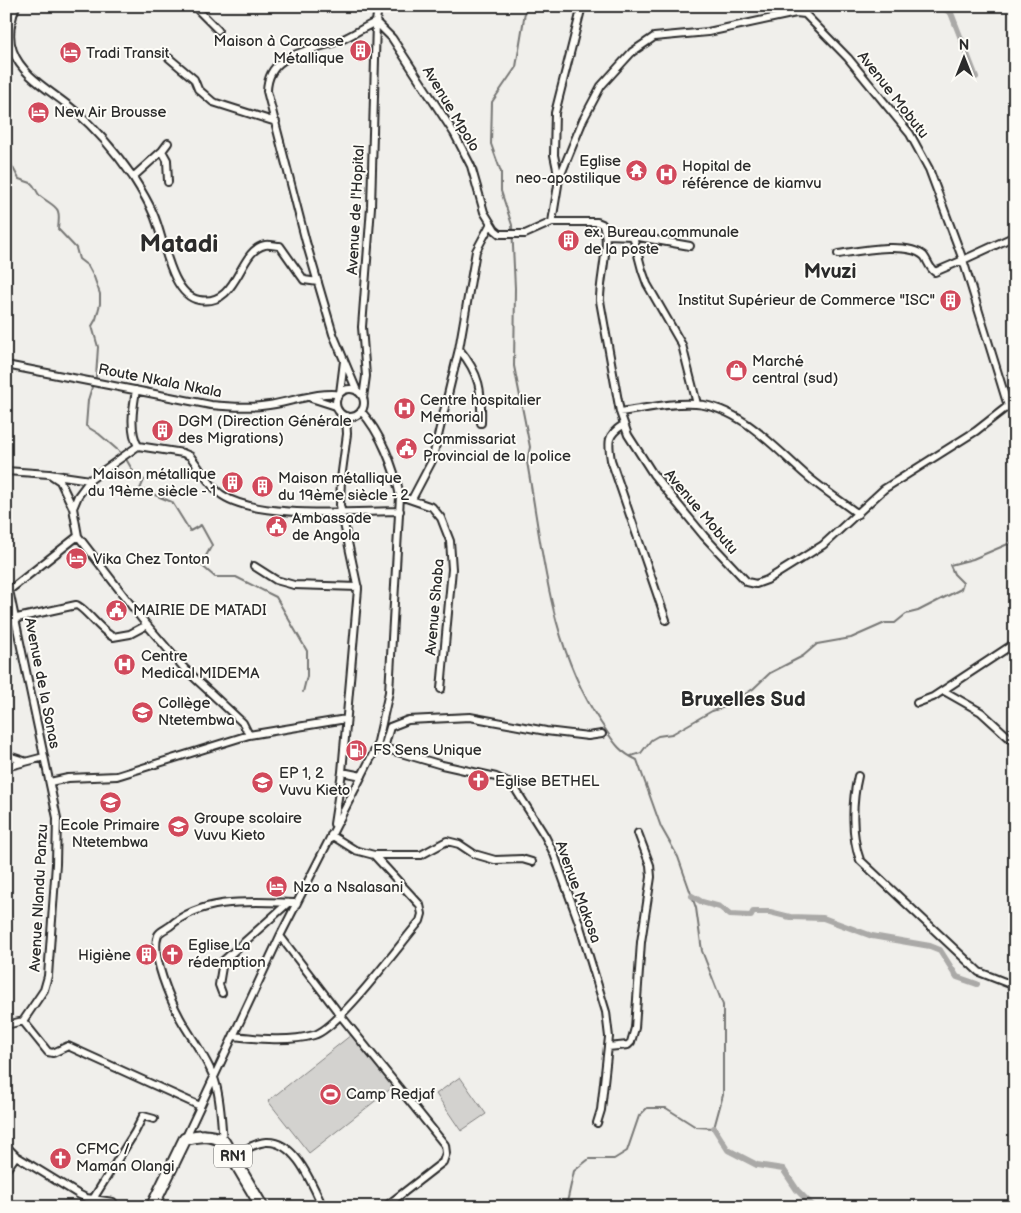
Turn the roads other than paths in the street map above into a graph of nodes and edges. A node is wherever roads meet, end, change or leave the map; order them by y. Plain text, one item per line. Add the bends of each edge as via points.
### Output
1 (16, 6) edge
2 (194, 6) edge
3 (378, 6) edge
4 (582, 6) edge
5 (804, 6) edge
6 (805, 14) junction
7 (376, 22) junction
8 (8, 24) edge
9 (218, 30) dead end
10 (169, 58) dead end
11 (276, 122) junction
12 (168, 143) dead end
13 (162, 152) junction
14 (133, 177) junction
15 (558, 179) junction
16 (168, 182) dead end
17 (552, 222) junction
18 (490, 225) junction
19 (606, 235) junction
20 (633, 236) junction
21 (1015, 236) edge
22 (690, 246) dead end
23 (838, 254) dead end
24 (963, 260) junction
25 (318, 282) junction
26 (459, 349) junction
27 (344, 360) junction
28 (6, 365) edge
29 (136, 390) junction
30 (357, 391) junction
31 (339, 394) junction
32 (310, 398) junction
33 (363, 398) junction
34 (697, 404) junction
35 (336, 406) junction
36 (1012, 407) edge
37 (361, 411) junction
38 (620, 412) junction
39 (346, 416) junction
40 (481, 423) dead end
41 (623, 425) junction
42 (138, 446) junction
43 (6, 471) edge
44 (49, 474) junction
45 (90, 480) junction
46 (400, 496) junction
47 (412, 499) junction
48 (73, 508) junction
49 (341, 511) junction
50 (400, 511) junction
51 (858, 514) junction
52 (78, 536) junction
53 (254, 566) dead end
54 (358, 587) junction
55 (8, 591) edge
56 (17, 618) junction
57 (666, 620) dead end
58 (147, 625) junction
59 (1015, 643) edge
60 (442, 689) dead end
61 (944, 691) junction
62 (917, 703) dead end
63 (346, 719) junction
64 (602, 734) dead end
65 (249, 735) junction
66 (1015, 743) edge
67 (381, 747) junction
68 (6, 755) edge
69 (44, 757) junction
70 (26, 762) junction
71 (6, 767) edge
72 (342, 772) junction
73 (362, 776) junction
74 (858, 776) dead end
75 (50, 782) junction
76 (334, 828) junction
77 (638, 833) dead end
78 (331, 835) junction
79 (374, 855) junction
80 (532, 862) dead end
81 (288, 903) junction
82 (297, 903) junction
83 (280, 936) junction
84 (1015, 986) edge
85 (222, 993) dead end
86 (341, 1016) junction
87 (23, 1021) junction
88 (6, 1025) edge
89 (234, 1036) junction
90 (608, 1047) junction
91 (215, 1079) junction
92 (200, 1106) junction
93 (154, 1119) dead end
94 (597, 1123) dead end
95 (185, 1139) junction
96 (223, 1141) junction
97 (6, 1146) edge
98 (16, 1156) junction
99 (233, 1157) junction
100 (6, 1170) edge
101 (94, 1200) junction
102 (88, 1207) edge
103 (116, 1207) edge
104 (152, 1207) edge
105 (262, 1207) edge
106 (323, 1207) edge
107 (385, 1207) edge

1 - 8 street
2 - 9 street
3 - 7 street
4 - 15 street via 555,112 554,155
5 - 6 street
6 - 15 street via 796,13 708,32 660,36 644,42 624,59 594,98
6 - 24 street, Avenue Mobutu via 848,58 910,134 929,169
7 - 11 street via 341,40 292,56 274,66 267,80 267,91
7 - 18 street, Avenue Mpolo via 392,38 454,132 471,166
7 - 33 street, Avenue de l'Hopital via 371,206 362,327 366,376
8 - 14 street via 12,50 21,64 76,112
10 - 11 street via 194,79 198,89 213,102
11 - 25 street
12 - 13 street
13 - 14 street
13 - 16 street via 167,160
14 - 25 street via 153,212 174,277 187,294 199,300 220,296 230,289 253,250 265,244 280,246 304,280
15 - 17 street
17 - 18 street, Avenue Mpolo via 525,234 500,234
17 - 19 street via 597,222 602,224
18 - 26 street via 476,251
19 - 20 street
19 - 38 street, Avenue Mobutu via 600,301
20 - 22 street
20 - 34 street via 642,270 682,345
21 - 24 street
23 - 24 street via 904,249 922,255 935,272
24 - 36 street, Avenue Mobutu
25 - 27 street
26 - 40 street via 479,382
26 - 47 street via 432,460
27 - 30 street
27 - 31 street
28 - 29 street, Route Nkala Nkala
29 - 32 street, Route Nkala Nkala via 211,406 242,408
29 - 42 street via 133,436
30 - 31 street via 348,389
30 - 33 street
31 - 32 street, Route Nkala Nkala
31 - 35 street
32 - 35 street
33 - 37 street
34 - 38 street
34 - 51 street via 737,417
35 - 39 street
36 - 51 street, Avenue Mobutu via 884,489
37 - 39 street via 357,415
37 - 46 street via 375,430 396,477
38 - 41 street, Avenue Mobutu
39 - 49 street
41 - 51 street, Avenue Mobutu via 653,474 715,549 751,584 767,580 823,545
41 - 57 street via 612,432 608,445 611,460
42 - 45 street
42 - 49 street via 190,456 220,494 244,504 313,513
43 - 44 street
44 - 45 street
44 - 48 street via 60,481
45 - 48 street
46 - 47 street, Avenue Shaba
46 - 50 street
47 - 60 street, Avenue Shaba via 436,511 449,536 452,552
48 - 52 street
49 - 50 street
49 - 54 street
50 - 67 street via 389,692
52 - 55 street
52 - 58 street
53 - 54 street via 276,580 294,584
54 - 63 street
55 - 56 street, Avenue de la Sonas
56 - 58 street via 80,605 93,622 113,637 130,634
56 - 69 street, Avenue de la Sonas
58 - 65 street via 184,668 243,723
59 - 61 street
61 - 62 street
61 - 66 street via 981,712
63 - 65 street
63 - 72 street
64 - 67 street via 588,736 546,731 485,718 408,720 390,727
65 - 75 street via 117,776
67 - 73 street
67 - 90 street, Avenue Makosa via 496,777 516,790 554,854 578,920 606,1012
68 - 70 street
69 - 70 street
69 - 75 street, Avenue de la Sonas
70 - 71 street
72 - 73 street
72 - 76 street
73 - 76 street
74 - 84 street via 855,788 856,847 860,860 979,972
75 - 87 street, Avenue Nlandu Panzu via 58,830 48,976 44,990
76 - 78 street
77 - 90 street via 651,877 641,942 635,1028 632,1042 628,1045
78 - 79 street via 355,850
78 - 82 street
79 - 80 street via 421,855 447,841 495,860
79 - 86 street via 416,900 422,914 420,921
81 - 82 street
81 - 85 street via 223,961 219,985
81 - 91 street via 236,902 216,906 196,911 159,934 156,944 168,992
82 - 83 street
83 - 86 street
83 - 89 street
86 - 89 street via 315,1035 283,1038
86 - 107 street via 445,1145 443,1162
87 - 88 street
87 - 92 street via 48,1052 68,1046
89 - 91 street
90 - 94 street, Avenue Makosa
91 - 92 street
91 - 96 street
92 - 95 street
93 - 101 street via 143,1116 139,1121
95 - 96 highway, RN1 via 204,1135
95 - 104 highway
96 - 99 highway, RN1
97 - 98 street
98 - 100 street
98 - 101 street via 78,1194
99 - 105 highway, RN1
99 - 106 street via 264,1142 284,1148 303,1168
101 - 102 street
101 - 103 street via 113,1202

